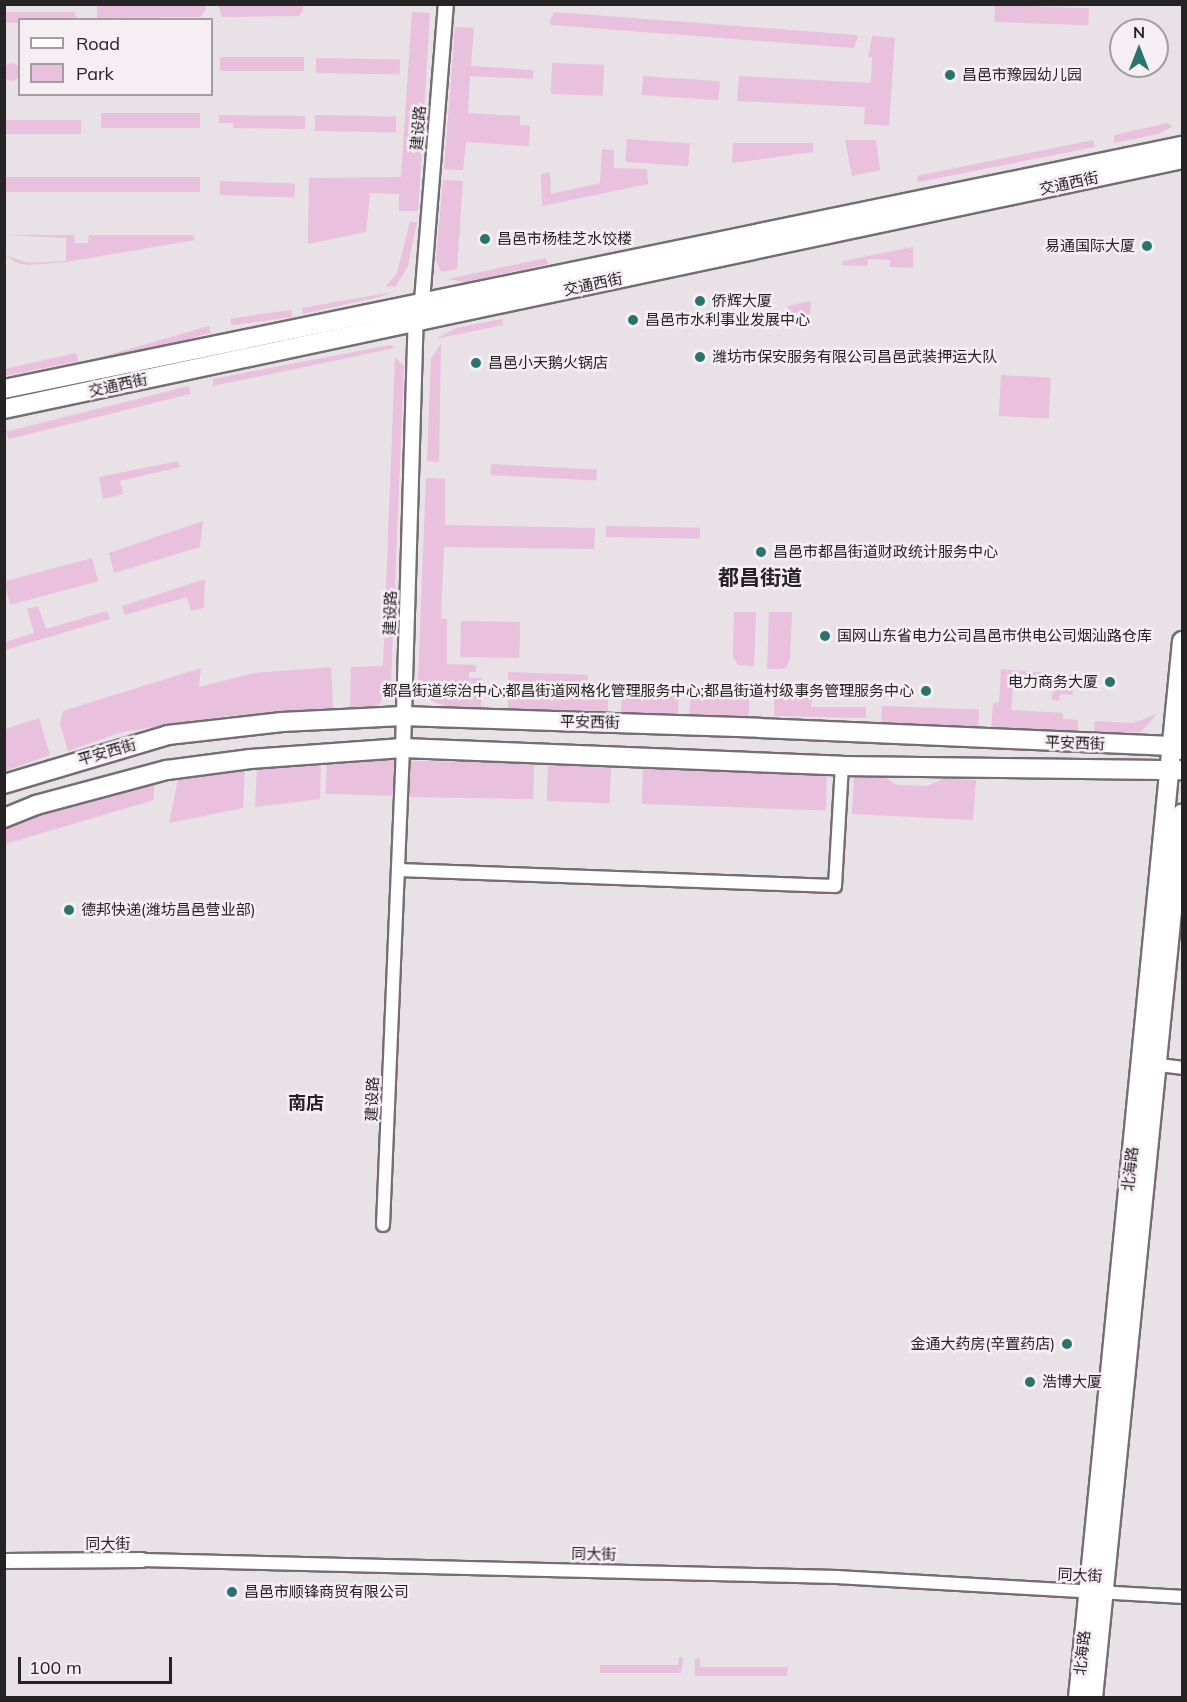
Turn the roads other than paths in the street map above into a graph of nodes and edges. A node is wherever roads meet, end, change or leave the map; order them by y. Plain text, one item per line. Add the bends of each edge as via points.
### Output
1 (446, 4) edge
2 (1182, 134) edge
3 (1174, 154) edge
4 (1182, 174) edge
5 (422, 301) junction
6 (416, 322) junction
7 (4, 389) edge
8 (4, 409) edge
9 (1182, 641) edge
10 (403, 716) junction
11 (403, 748) junction
12 (1177, 748) edge
13 (842, 766) junction
14 (1176, 770) edge
15 (4, 784) edge
16 (1182, 813) edge
17 (4, 818) edge
18 (398, 870) junction
19 (1149, 1063) junction
20 (1182, 1068) edge
21 (383, 1225) dead end
22 (142, 1560) joint
23 (4, 1561) edge
24 (1096, 1592) junction
25 (1182, 1597) edge
26 (1078, 1698) edge
27 (1093, 1698) edge

1 - 5 street, 建设路
2 - 3 main road
3 - 4 main road
3 - 5 main road, 交通西街
3 - 6 main road, 交通西街
5 - 6 street, 建设路
5 - 7 main road, 交通西街
6 - 8 main road, 交通西街
6 - 10 street, 建设路
9 - 12 main road, 北海路
10 - 11 street, 建设路
10 - 12 main road, 平安西街
10 - 15 main road, 平安西街 via 282,722 168,735
11 - 13 main road, 平安西街
11 - 17 main road, 平安西街 via 250,759 167,770 36,805
11 - 18 street, 建设路
12 - 14 main road, 北海路
13 - 14 main road, 平安西街
13 - 18 street via 835,886
14 - 19 main road, 北海路
16 - 19 main road, 北海路
18 - 21 street, 建设路
19 - 20 street
19 - 24 main road, 北海路
22 - 23 street, 同大街
22 - 24 street, 同大街 via 838,1577
24 - 25 street, 同大街
24 - 26 main road, 北海路
24 - 27 main road, 北海路

